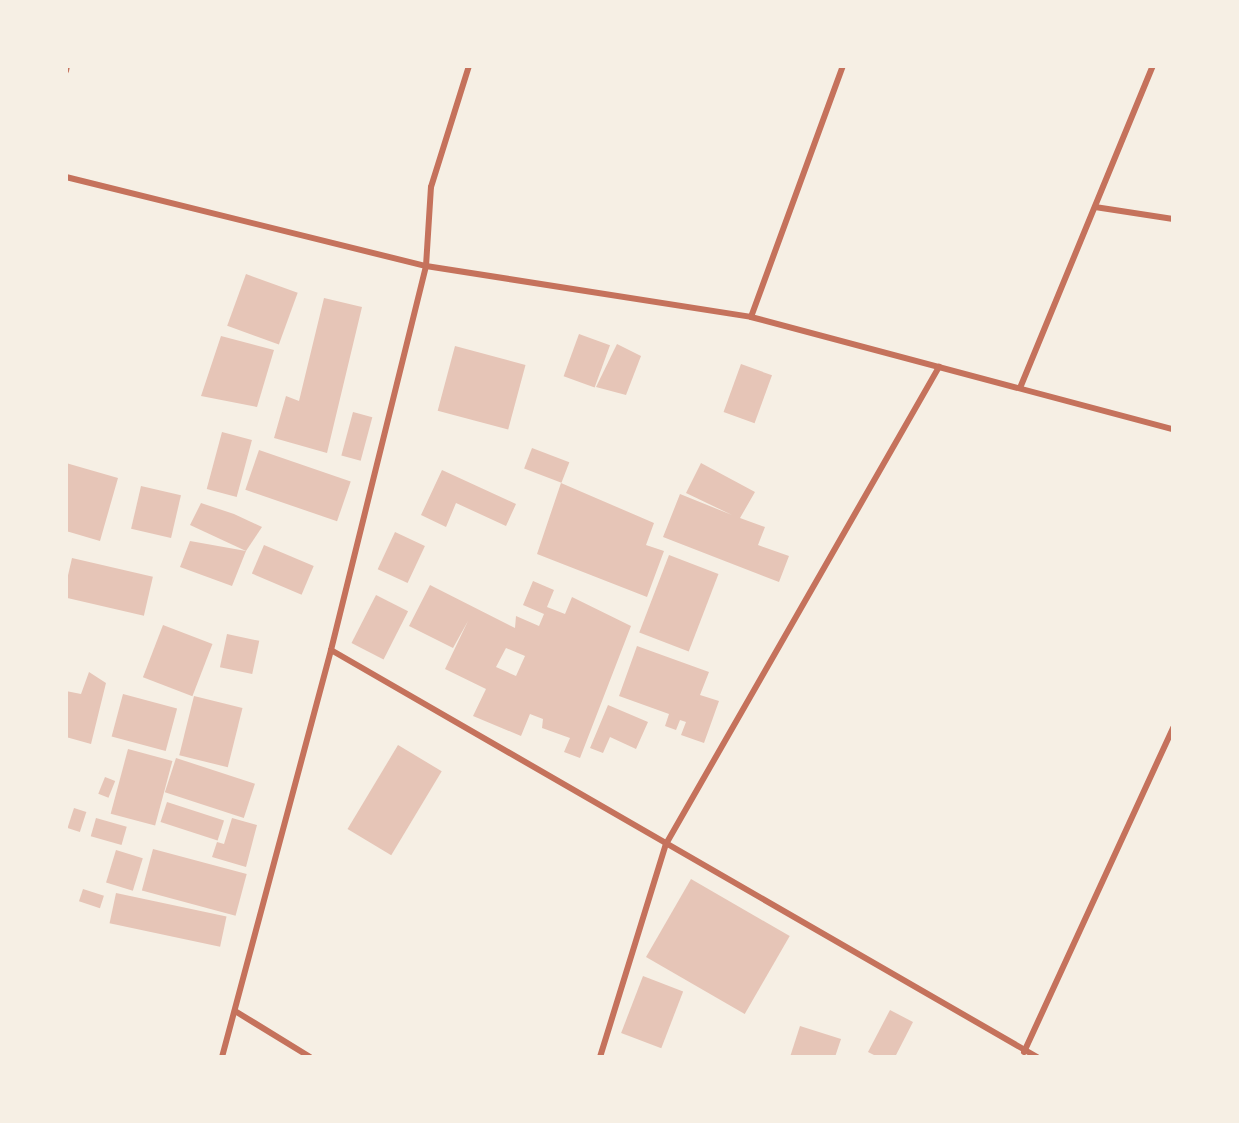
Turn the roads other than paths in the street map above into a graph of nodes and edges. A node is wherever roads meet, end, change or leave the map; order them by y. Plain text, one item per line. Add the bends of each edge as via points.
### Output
1 (68, 66) edge
2 (470, 66) edge
3 (843, 66) edge
4 (1153, 66) edge
5 (66, 71) edge
6 (66, 177) edge
7 (1095, 207) junction
8 (1173, 219) edge
9 (426, 266) junction
10 (751, 317) junction
11 (939, 366) junction
12 (1020, 388) junction
13 (1173, 429) edge
14 (331, 650) junction
15 (1173, 728) edge
16 (666, 844) junction
17 (234, 1011) junction
18 (1024, 1052) junction
19 (222, 1057) edge
20 (310, 1057) edge
21 (600, 1057) edge
22 (1037, 1057) edge

1 - 5 street
2 - 9 street via 431,187
3 - 10 street
4 - 7 street
6 - 9 street
7 - 8 street
7 - 12 street
9 - 10 street
9 - 14 street
10 - 11 street
11 - 12 street
11 - 16 street
12 - 13 street
14 - 16 street
14 - 17 street
15 - 18 street
16 - 18 street
16 - 21 street
17 - 19 street
17 - 20 street
18 - 22 street

